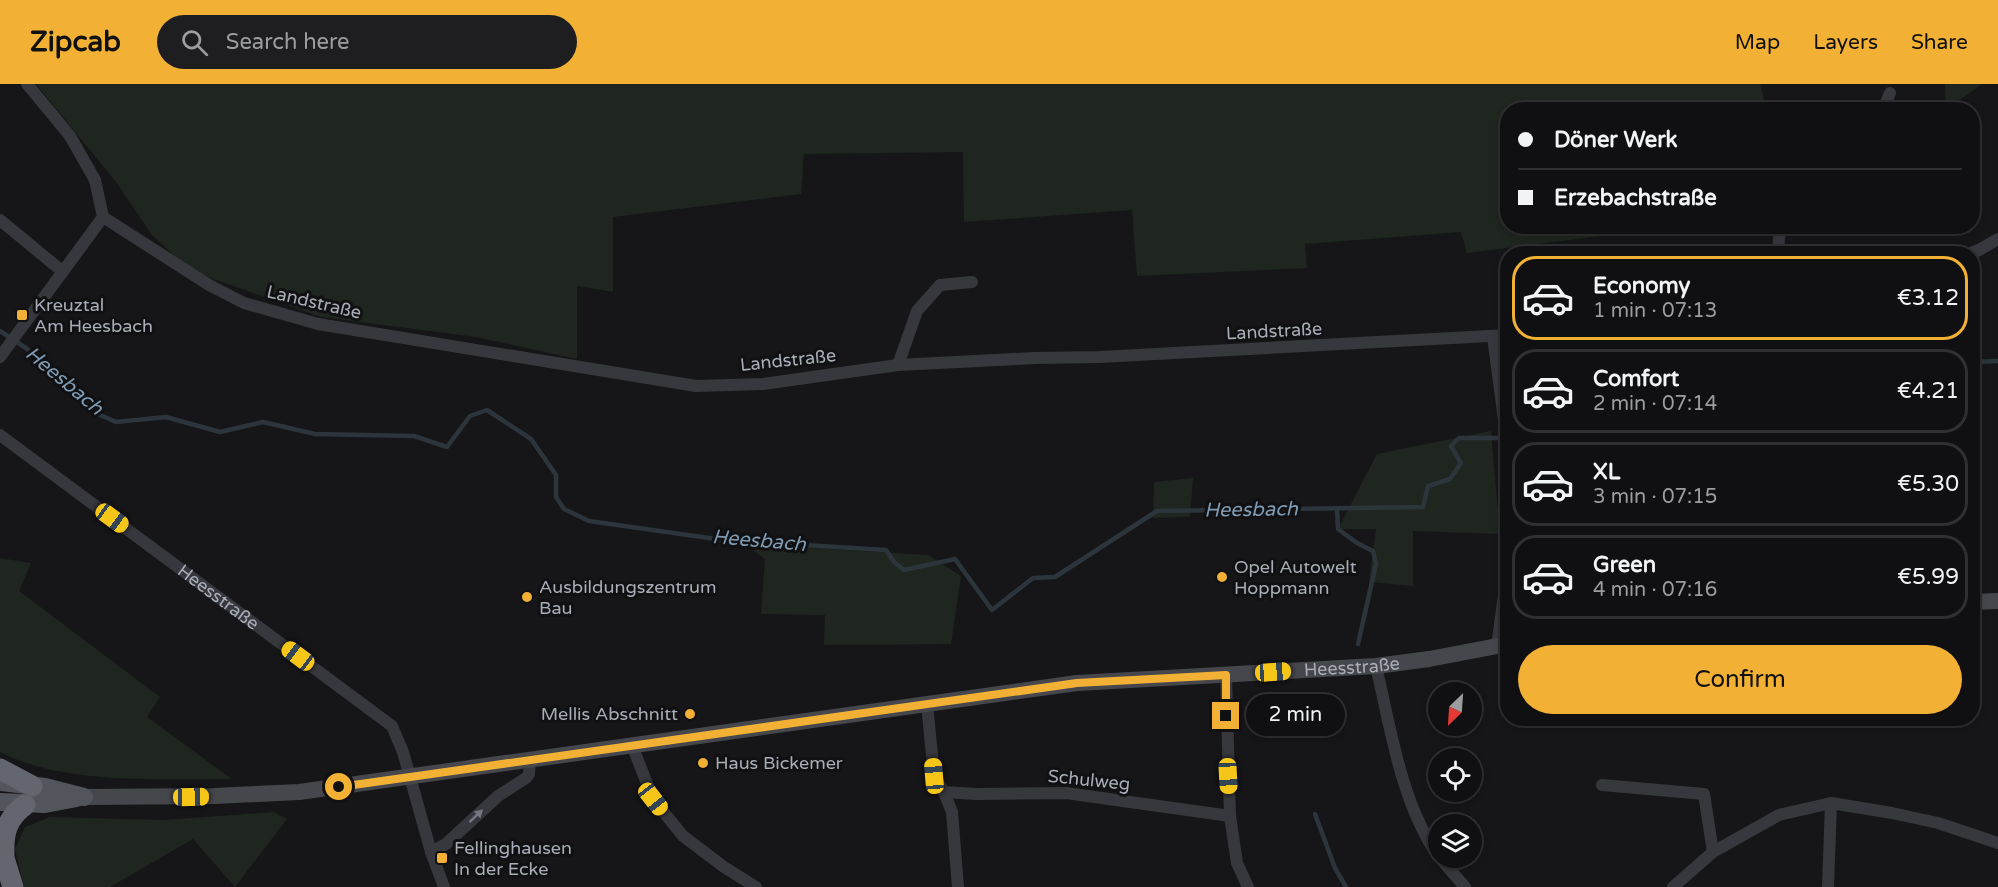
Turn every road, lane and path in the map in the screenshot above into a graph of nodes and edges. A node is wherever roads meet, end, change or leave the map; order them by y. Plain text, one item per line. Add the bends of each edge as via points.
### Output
1 (27, 84) edge
2 (1890, 93) dead end
3 (1886, 102) edge
4 (103, 217) junction
5 (0, 220) edge
6 (1998, 239) edge
7 (1980, 249) edge
8 (62, 271) junction
9 (972, 282) dead end
10 (1500, 336) edge
11 (1493, 337) junction
12 (3, 353) edge
13 (898, 365) junction
14 (1500, 387) edge
15 (0, 435) edge
16 (1998, 601) edge
17 (1980, 602) edge
18 (1500, 645) edge
19 (1376, 666) junction
20 (1226, 675) junction
21 (927, 704) junction
22 (632, 746) junction
23 (530, 759) junction
24 (0, 769) edge
25 (409, 777) junction
26 (0, 782) edge
27 (1602, 786) dead end
28 (944, 792) junction
29 (28, 795) junction
30 (90, 797) joint
31 (0, 802) edge
32 (1831, 803) junction
33 (1230, 816) junction
34 (1428, 838) edge
35 (1998, 843) edge
36 (2, 850) edge
37 (431, 852) junction
38 (1713, 852) junction
39 (1449, 868) edge
40 (442, 886) edge
41 (13, 887) edge
42 (756, 887) edge
43 (958, 887) edge
44 (1248, 887) edge
45 (1465, 887) edge
46 (1673, 887) edge
47 (1828, 887) edge

1 - 4 street via 70,136 95,180
2 - 3 street
4 - 8 street
4 - 13 street, Landstraße via 244,303 318,324 696,386 762,384
5 - 8 street
6 - 7 street
8 - 12 street
9 - 13 street via 940,285 917,311
10 - 11 street, Landstraße
11 - 13 street, Landstraße
11 - 14 street
15 - 25 street, Heesstraße via 392,726
16 - 17 main road
18 - 19 main road, Heesstraße
19 - 20 main road, Heesstraße
19 - 34 street via 1415,816
20 - 21 main road, Heesstraße via 1077,683
20 - 33 street
21 - 22 main road, Heesstraße
21 - 28 street via 934,776
22 - 23 main road, Heesstraße
22 - 42 street via 653,799 683,836
23 - 25 main road, Heesstraße
37 -> 23 street via 446,844 498,796 526,778
24 - 29 highway
25 - 30 main road, Heesstraße via 299,792
25 - 37 street
26 - 29 main road, Heesstraße
27 - 38 street via 1704,794
28 - 33 street, Schulweg via 1066,793
28 - 43 street via 952,812
29 - 30 main road, Heesstraße via 45,804
29 - 31 main road, Heesstraße
29 - 36 highway via 5,829
32 - 35 street via 1938,823
32 - 38 street via 1779,815
32 - 47 street
33 - 44 street via 1237,863
36 - 41 highway
37 - 40 street
38 - 46 street
39 - 45 street

